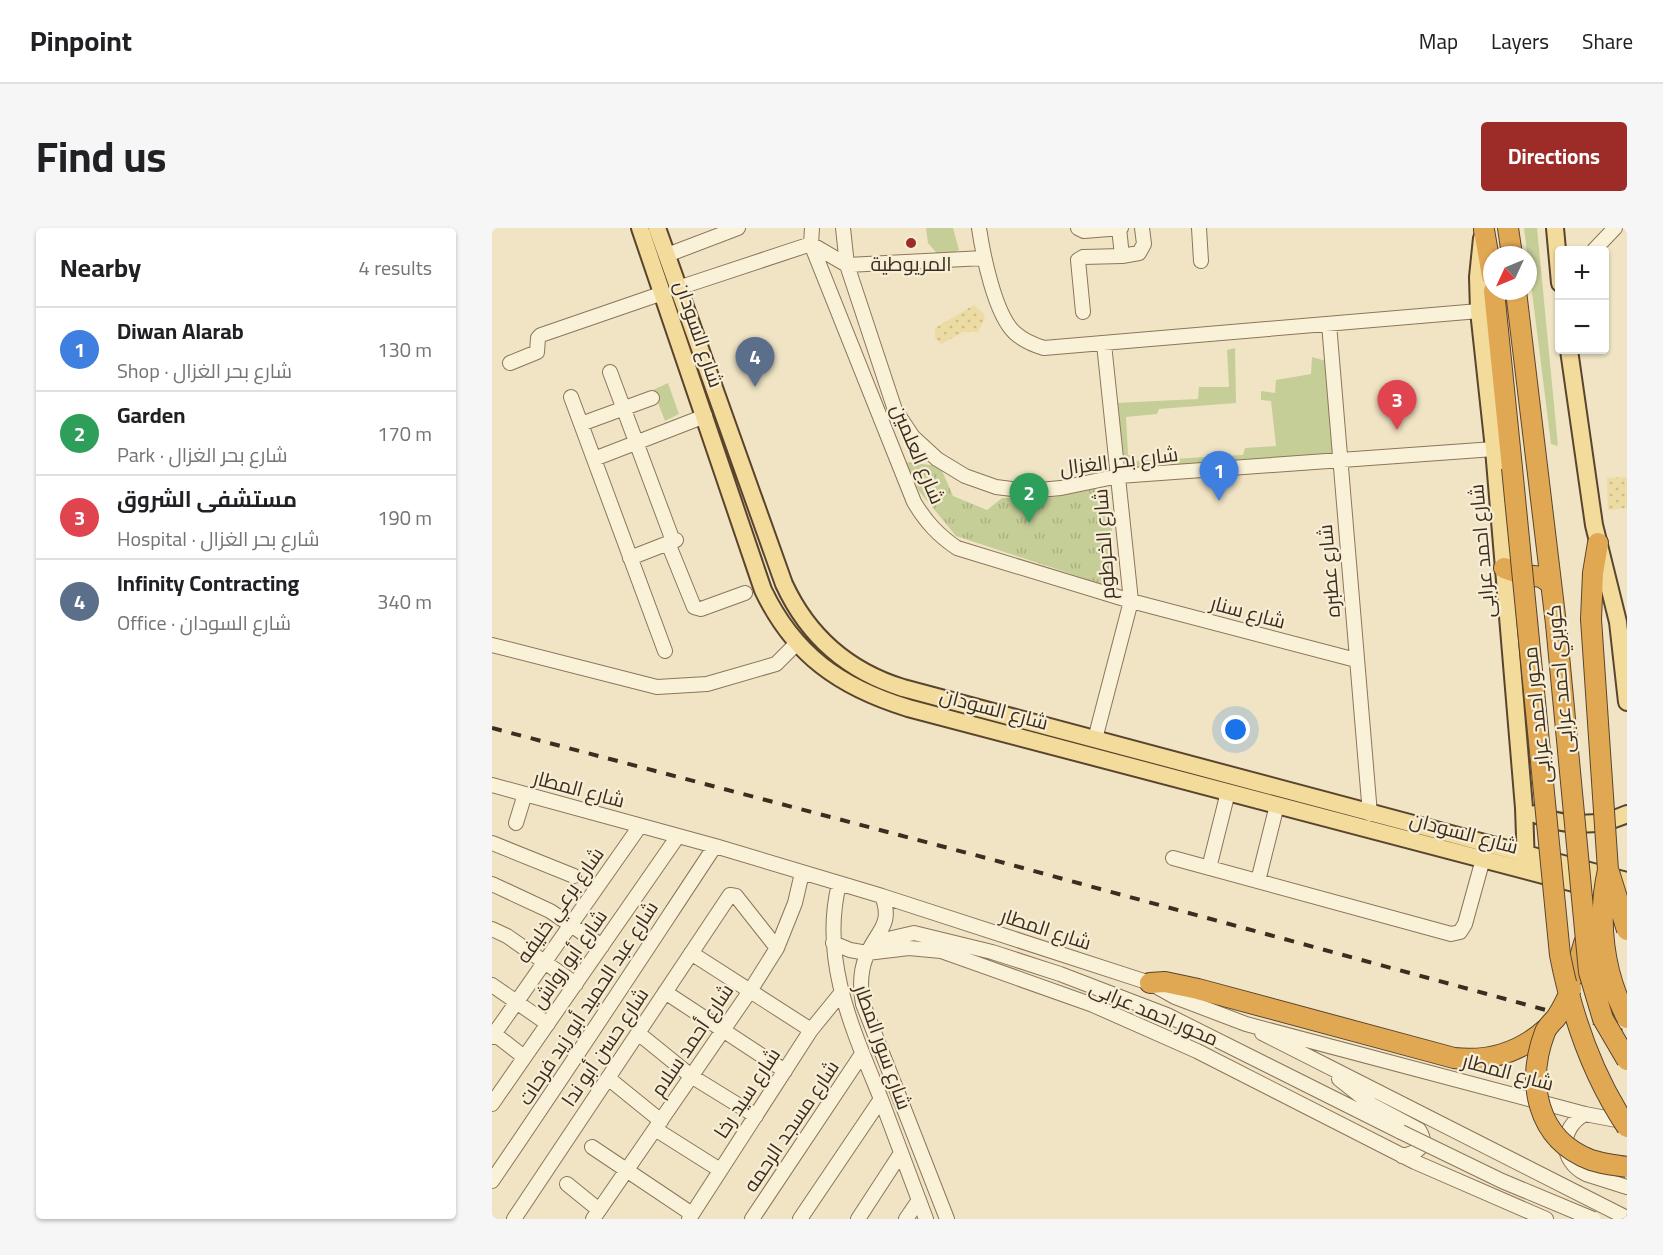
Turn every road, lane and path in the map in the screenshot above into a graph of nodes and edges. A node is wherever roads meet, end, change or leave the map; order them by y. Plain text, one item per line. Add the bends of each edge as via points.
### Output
1 (640, 228) edge
2 (657, 228) edge
3 (738, 228) edge
4 (812, 228) edge
5 (843, 228) edge
6 (978, 228) edge
7 (1078, 228) edge
8 (1120, 228) edge
9 (1142, 228) edge
10 (1199, 228) edge
11 (1508, 228) edge
12 (1555, 228) edge
13 (1615, 228) edge
14 (1485, 229) edge
15 (811, 244) junction
16 (1488, 246) edge
17 (1511, 246) edge
18 (1557, 246) edge
19 (1598, 246) edge
20 (667, 255) junction
21 (1122, 256) junction
22 (984, 258) junction
23 (1201, 261) dead end
24 (846, 265) junction
25 (671, 290) junction
26 (1495, 300) edge
27 (1517, 300) edge
28 (1479, 311) junction
29 (1083, 312) dead end
30 (1329, 324) junction
31 (1104, 344) junction
32 (1570, 354) edge
33 (510, 363) dead end
34 (610, 372) dead end
35 (571, 397) dead end
36 (652, 398) dead end
37 (624, 408) junction
38 (705, 416) junction
39 (581, 424) junction
40 (637, 442) junction
41 (1494, 449) junction
42 (594, 459) junction
43 (1340, 461) junction
44 (1119, 476) junction
45 (674, 541) junction
46 (1598, 543) junction
47 (630, 558) junction
48 (1504, 568) junction
49 (1551, 584) junction
50 (745, 593) dead end
51 (1131, 601) junction
52 (1622, 621) edge
53 (809, 627) junction
54 (797, 643) junction
55 (492, 645) edge
56 (665, 651) dead end
57 (1356, 660) junction
58 (1627, 702) edge
59 (1095, 739) junction
60 (492, 785) edge
61 (1228, 792) junction
62 (525, 794) junction
63 (1277, 805) junction
64 (1524, 808) junction
65 (1370, 814) junction
66 (1627, 814) edge
67 (516, 823) dead end
68 (640, 825) junction
69 (678, 836) junction
70 (492, 843) edge
71 (715, 846) junction
72 (1173, 858) dead end
73 (1483, 860) junction
74 (1526, 863) junction
75 (1209, 868) junction
76 (1608, 870) junction
77 (802, 873) junction
78 (574, 876) dead end
79 (1258, 881) junction
80 (1627, 881) edge
81 (492, 884) edge
82 (839, 884) junction
83 (882, 896) junction
84 (1627, 897) edge
85 (570, 926) junction
86 (492, 929) edge
87 (1627, 930) edge
88 (833, 943) junction
89 (1584, 943) junction
90 (602, 946) junction
91 (777, 948) junction
92 (691, 953) junction
93 (867, 953) junction
94 (544, 962) junction
95 (1150, 983) junction
96 (576, 984) junction
97 (492, 985) edge
98 (750, 991) junction
99 (665, 992) junction
100 (842, 992) junction
101 (517, 1001) junction
102 (1627, 1018) edge
103 (548, 1024) junction
104 (1246, 1024) junction
105 (1546, 1029) junction
106 (722, 1030) junction
107 (811, 1030) junction
108 (638, 1033) junction
109 (493, 1034) edge
110 (862, 1054) junction
111 (524, 1057) junction
112 (1627, 1060) edge
113 (1329, 1068) junction
114 (785, 1071) junction
115 (691, 1076) junction
116 (492, 1078) edge
117 (608, 1078) junction
118 (503, 1088) junction
119 (880, 1099) junction
120 (492, 1104) edge
121 (1585, 1114) junction
122 (756, 1116) junction
123 (1627, 1124) edge
124 (658, 1125) junction
125 (592, 1147) dead end
126 (901, 1153) junction
127 (1402, 1156) junction
128 (1627, 1167) edge
129 (627, 1170) junction
130 (720, 1170) junction
131 (492, 1181) edge
132 (567, 1184) dead end
133 (1627, 1187) edge
134 (919, 1200) junction
135 (596, 1216) edge
136 (690, 1216) edge
137 (1627, 1218) edge
138 (514, 1219) edge
139 (752, 1219) edge
140 (800, 1219) edge
141 (858, 1219) edge
142 (906, 1219) edge
143 (927, 1219) edge
144 (947, 1219) edge
145 (1546, 1219) edge
146 (1593, 1219) edge

1 - 25 main road, شارع السودان
2 - 20 main road, شارع السودان
3 - 20 street
4 - 15 street, شارع العلمين
5 - 24 street, شارع بحر الغزال
6 - 22 street
7 - 8 street
8 - 21 street
9 - 21 street via 1142,250
10 - 23 street
11 - 17 highway
12 - 18 main road
13 - 19 street
14 - 16 highway
14 - 28 main road, شارع احمد عرابى via 1479,261
15 - 24 street
15 - 25 street
15 - 51 street, شارع العلمين via 914,502 925,520 957,548
20 - 25 main road, شارع السودان
21 - 29 street via 1078,260
22 - 24 street
22 - 31 street via 1004,319 1014,333 1044,348
24 - 44 street, شارع بحر الغزال via 895,410 913,437 937,459 965,476 996,487 1028,491
25 - 33 street via 541,335 537,338 537,352
25 - 38 main road, شارع السودان
25 - 53 main road, شارع السودان via 777,566
26 - 123 highway, محور احمد عرابى, bridge via 1560,955 1586,1048 1607,1094
27 - 49 highway, كوبري احمد عرابى
28 - 30 street
28 - 41 main road, شارع احمد عرابى
30 - 31 street
30 - 43 street, شارع عطبره
31 - 44 street, شارع الخرطوم
32 - 46 main road
34 - 37 street
35 - 39 street
36 - 37 street
37 - 39 street
37 - 40 street
38 - 40 street
38 - 54 main road, شارع السودان via 760,583 778,618
39 - 42 street
40 - 42 street
40 - 45 street
41 - 43 street, شارع بحر الغزال
41 - 48 main road, شارع احمد عرابى
42 - 47 street
43 - 44 street, شارع بحر الغزال
43 - 57 street, شارع عطبره
44 - 51 street, شارع الخرطوم
45 - 47 street
45 - 50 street via 694,607 701,609
46 - 52 main road
46 - 76 highway, كوبري احمد عرابى, bridge via 1592,619
47 - 56 street
48 - 49 highway via 1542,577
48 - 64 main road, شارع احمد عرابى
49 - 89 highway, كوبري احمد عرابى, bridge
51 - 57 street, شارع سنار
51 - 59 street, شارع الخرطوم
52 - 58 main road
53 - 54 main road
53 - 59 main road, شارع السودان via 844,660 887,683
54 - 55 street via 776,664 706,684 657,687
54 - 61 main road, شارع السودان via 834,676 878,698
57 - 65 street, شارع عطبره
59 - 65 main road, شارع السودان
60 - 62 street, شارع المطار
61 - 63 main road, شارع السودان
61 - 75 street
62 - 67 street
62 - 68 street, شارع المطار
63 - 73 main road, شارع السودان
63 - 79 street
64 - 66 main road via 1573,824 1607,821
64 - 74 main road, شارع احمد عرابى
65 - 74 main road, شارع السودان
68 - 69 street, شارع المطار
68 - 85 street, شارع برعي خليفه
69 - 71 street, شارع المطار
69 - 90 street, شارع أبو رواش
70 - 78 street
71 - 77 street, شارع المطار
71 - 131 street, شارع عبد الحميد أبو زيد فرحات
72 - 75 street
73 - 74 main road, شارع السودان
73 - 79 street via 1465,924 1456,933
74 - 80 main road, شارع السودان
74 - 84 main road, شارع السودان
75 - 79 street
76 - 87 highway, bridge
76 - 102 highway, كوبري احمد عرابى, bridge via 1603,903 1605,948 1612,981
77 - 82 street, شارع المطار
77 - 91 street, شارع أحمد سلام
81 - 85 street via 550,911
82 - 83 street, شارع المطار
82 - 88 street, شارع سور المطار
83 - 93 street, شارع سور المطار via 886,920
83 - 95 street, شارع المطار
85 - 90 street
85 - 94 street, شارع برعي خليفه
86 - 94 street
88 - 93 street
88 - 100 street, شارع سور المطار
89 - 105 highway, bridge via 1567,999
89 - 112 highway, كوبري احمد عرابى, bridge via 1596,1004
90 - 96 street, شارع أبو رواش
91 - 92 street, شارع حسن أبو ندا via 732,894
91 - 98 street, شارع أحمد سلام
92 - 98 street
92 - 99 street, شارع حسن أبو ندا
93 - 127 street via 909,948 940,951 1093,1005 1197,1051
93 - 144 street, شارع سور المطار via 861,980 866,1013
93 - 146 street, محور احمد عرابى, bridge via 888,939 914,933 1049,970 1167,1015 1502,1181
94 - 96 street
94 - 101 street, شارع برعي خليفه
95 - 104 street, شارع المطار via 1175,997
95 - 105 highway via 1198,989 1467,1060 1504,1055 1526,1045
96 - 103 street, شارع أبو رواش
97 - 101 street
98 - 106 street, شارع أحمد سلام
98 - 107 street
99 - 106 street
99 - 108 street, شارع حسن أبو ندا
100 - 107 street, شارع سيد رخا
100 - 110 street, شارع سور المطار
101 - 103 street
101 - 109 street, شارع برعي خليفه
103 - 111 street, شارع أبو رواش
104 - 113 street, محور احمد عرابى
104 - 121 street, شارع المطار
105 - 128 highway, bridge via 1535,1078 1538,1101 1547,1122 1579,1154 1600,1163
106 - 114 street
106 - 115 street, شارع أحمد سلام
107 - 114 street, شارع سيد رخا
108 - 115 street
108 - 117 street, شارع حسن أبو ندا
109 - 111 street
110 - 119 street, شارع سور المطار
110 - 139 street, شارع مسجد الرحمه
111 - 118 street, شارع أبو رواش
113 - 127 street via 1360,1097 1419,1130 1423,1138 1421,1147
113 - 137 street, محور احمد عرابى
114 - 122 street, شارع سيد رخا
115 - 122 street
115 - 124 street, شارع أحمد سلام
116 - 118 street
117 - 124 street
117 - 138 street, شارع حسن أبو ندا
118 - 120 street, شارع أبو رواش
119 - 126 street, شارع سور المطار
119 - 140 street
121 - 123 street, شارع المطار
121 - 133 street via 1573,1122 1566,1135 1565,1149 1570,1161 1586,1174
122 - 130 street, شارع سيد رخا
124 - 129 street, شارع أحمد سلام
124 - 130 street
125 - 129 street
126 - 134 street, شارع سور المطار
126 - 141 street
127 - 145 street
129 - 135 street, شارع أحمد سلام
129 - 136 street
130 - 136 street, شارع سيد رخا
132 - 135 street
134 - 142 street
134 - 143 street, شارع سور المطار

